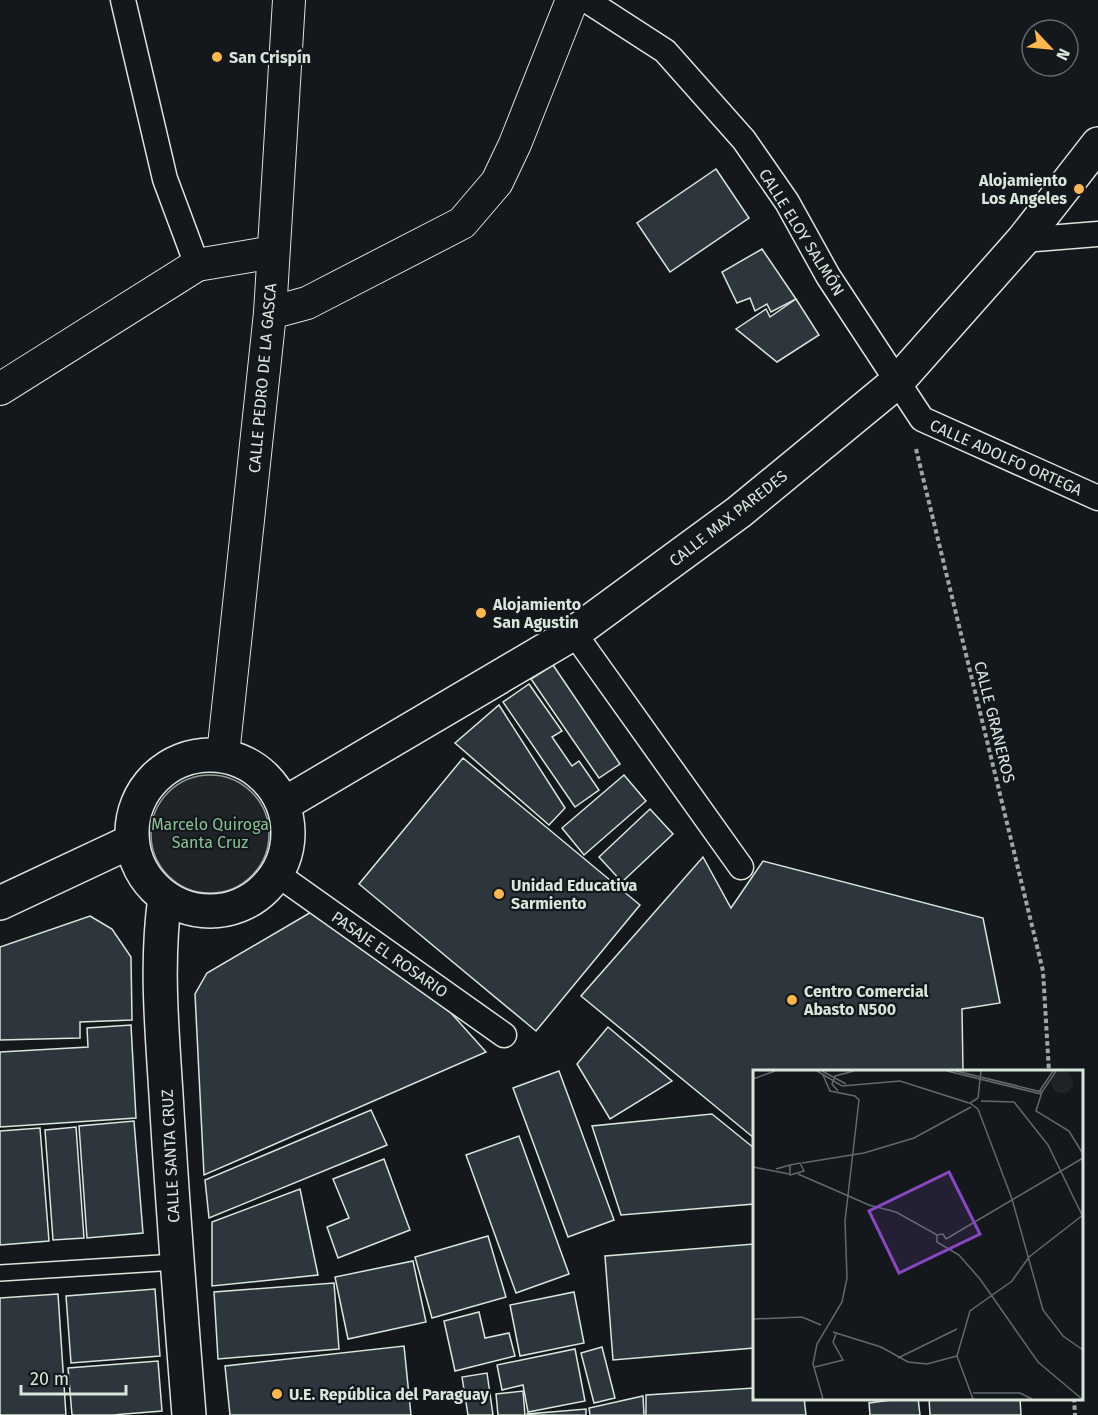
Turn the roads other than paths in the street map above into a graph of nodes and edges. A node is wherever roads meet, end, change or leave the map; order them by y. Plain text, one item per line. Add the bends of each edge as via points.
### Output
1 (123, 0) edge
2 (290, 0) edge
3 (572, 0) edge
4 (586, 0) edge
5 (1098, 144) edge
6 (1098, 234) edge
7 (1023, 240) junction
8 (273, 252) junction
9 (198, 265) junction
10 (270, 313) junction
11 (898, 381) junction
12 (0, 389) edge
13 (1098, 498) edge
14 (574, 633) junction
15 (223, 755) junction
16 (284, 804) junction
17 (132, 840) junction
18 (741, 867) dead end
19 (277, 873) junction
20 (165, 897) junction
21 (0, 903) edge
22 (504, 1035) dead end
23 (176, 1262) junction
24 (0, 1274) edge
25 (189, 1415) edge

1 - 9 street via 165,179
2 - 8 street, CALLE PEDRO DE LA GASCA
3 - 10 street via 497,182 462,223 307,303
4 - 11 street, CALLE ELOY SALMÓN via 665,51 744,140
5 - 7 main road, CALLE MAX PAREDES
6 - 7 street
7 - 11 main road, CALLE MAX PAREDES
8 - 9 street
8 - 10 street, CALLE PEDRO DE LA GASCA
9 - 12 street
10 - 15 street, CALLE PEDRO DE LA GASCA
11 - 13 street, CALLE ADOLFO ORTEGA via 922,418
11 - 14 main road, CALLE MAX PAREDES via 738,512
14 - 16 main road, CALLE MAX PAREDES
14 - 18 street
15 - 16 main road via 249,764 270,781
15 - 17 main road via 203,754 165,768 139,800
16 - 19 main road via 289,828 287,851
17 - 20 main road via 138,863 149,882
17 - 21 main road
19 - 20 main road via 256,897 227,910 194,910
19 - 22 street, PASAJE EL ROSARIO
20 - 23 main road, CALLE SANTA CRUZ via 159,964
23 - 24 lane
23 - 25 main road, CALLE SANTA CRUZ

